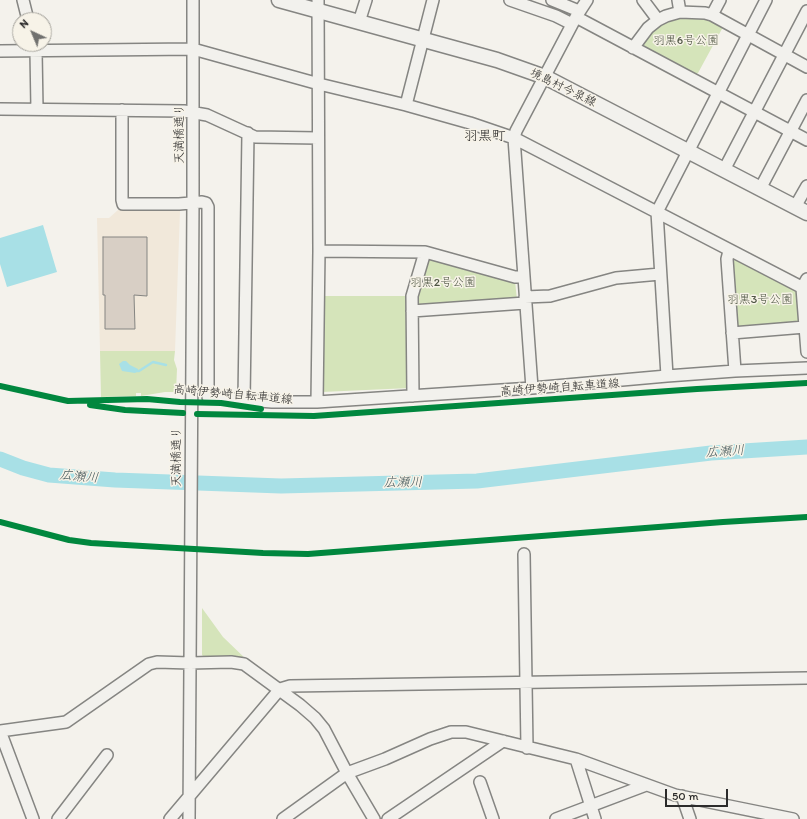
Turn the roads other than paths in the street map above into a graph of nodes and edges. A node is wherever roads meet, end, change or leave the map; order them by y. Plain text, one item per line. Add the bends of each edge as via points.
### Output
1 (24, 0) edge
2 (193, 0) edge
3 (279, 0) edge
4 (366, 0) edge
5 (433, 0) edge
6 (510, 0) edge
7 (552, 0) edge
8 (587, 0) edge
9 (643, 0) edge
10 (678, 0) edge
11 (720, 0) edge
12 (766, 0) edge
13 (318, 6) edge
14 (807, 11) edge
15 (26, 12) edge
16 (680, 12) junction
17 (712, 15) junction
18 (576, 17) junction
19 (658, 20) junction
20 (359, 22) junction
21 (747, 34) junction
22 (422, 40) junction
23 (52, 47) edge
24 (633, 48) junction
25 (193, 49) junction
26 (12, 50) edge
27 (0, 51) edge
28 (35, 52) edge
29 (784, 54) junction
30 (807, 67) edge
31 (545, 77) junction
32 (319, 84) junction
33 (718, 92) junction
34 (807, 100) edge
35 (406, 105) junction
36 (0, 109) edge
37 (37, 109) junction
38 (122, 110) junction
39 (755, 111) junction
40 (193, 112) junction
41 (790, 132) junction
42 (248, 133) junction
43 (318, 138) junction
44 (514, 138) junction
45 (807, 140) edge
46 (688, 152) junction
47 (724, 170) junction
48 (807, 186) edge
49 (760, 189) junction
50 (193, 202) junction
51 (801, 210) edge
52 (657, 212) junction
53 (319, 251) junction
54 (729, 251) junction
55 (425, 252) junction
56 (660, 274) junction
57 (523, 277) junction
58 (805, 286) edge
59 (525, 300) junction
60 (412, 312) junction
61 (804, 327) junction
62 (732, 333) junction
63 (807, 352) edge
64 (807, 368) edge
65 (735, 371) junction
66 (667, 376) junction
67 (532, 388) junction
68 (413, 396) junction
69 (244, 399) junction
70 (317, 402) junction
71 (524, 554) dead end
72 (190, 663) junction
73 (807, 678) edge
74 (526, 683) junction
75 (280, 689) junction
76 (0, 731) edge
77 (502, 741) junction
78 (528, 748) junction
79 (107, 755) dead end
80 (576, 759) junction
81 (347, 773) junction
82 (480, 782) dead end
83 (646, 784) junction
84 (682, 796) junction
85 (189, 797) junction
86 (591, 806) junction
87 (750, 815) edge
88 (33, 819) edge
89 (58, 819) edge
90 (170, 819) edge
91 (189, 819) edge
92 (283, 819) edge
93 (374, 819) edge
94 (388, 819) edge
95 (493, 819) edge
96 (556, 819) edge
97 (595, 819) edge
98 (690, 819) edge
99 (793, 819) edge

1 - 15 street
2 - 25 street, 天満橋通り
3 - 13 main road, 境島村今泉線
4 - 20 street
5 - 22 street
6 - 18 street via 556,16
7 - 18 street
8 - 18 street
9 - 19 street
10 - 16 street
11 - 17 street
12 - 21 street
13 - 20 main road, 境島村今泉線
13 - 32 street
14 - 29 street
16 - 17 street
16 - 19 street
17 - 21 street
18 - 24 street
18 - 31 street
19 - 24 street via 648,28
20 - 22 main road, 境島村今泉線
21 - 29 street
21 - 33 street
22 - 31 main road, 境島村今泉線 via 497,60
22 - 35 street
23 - 25 street
24 - 33 street
25 - 32 street
25 - 40 street, 天満橋通り
26 - 27 street
28 - 37 street
29 - 30 street
29 - 39 street
31 - 44 street
31 - 46 main road, 境島村今泉線
32 - 35 street
32 - 43 street
33 - 39 street
33 - 46 street
34 - 41 street
35 - 44 street
36 - 37 street
37 - 38 street
38 - 40 street
38 - 50 street via 123,204
39 - 41 street
39 - 47 street
40 - 42 street via 207,115
40 - 50 street, 天満橋通り
41 - 45 street
41 - 49 street
42 - 43 street via 255,136
42 - 69 street
43 - 53 street
44 - 52 street
44 - 57 street
46 - 47 main road, 境島村今泉線
46 - 52 street
47 - 49 main road, 境島村今泉線
48 - 51 street
49 - 51 main road, 境島村今泉線
50 - 69 street via 206,203 208,207 208,397
50 - 72 street, 天満橋通り
52 - 54 street
52 - 56 street
53 - 55 street
53 - 70 street
54 - 58 street
54 - 62 street via 727,259
55 - 57 street
55 - 60 street via 412,296
56 - 59 street via 616,278
56 - 66 street
57 - 59 street
58 - 61 street
59 - 60 street
59 - 67 street
60 - 68 street
61 - 62 street
61 - 63 street
62 - 65 street
64 - 65 street
65 - 66 street
66 - 67 street
67 - 68 street
68 - 70 street
69 - 70 street
71 - 74 street
72 - 75 street via 244,664
72 - 76 street via 149,664 66,722
72 - 85 street, 天満橋通り
73 - 74 street
74 - 75 street via 290,686
74 - 78 street
75 - 81 street via 315,718 324,729
75 - 85 street
76 - 88 street
77 - 78 street
77 - 81 street via 466,732 451,732
77 - 94 street
78 - 80 street
79 - 89 street
80 - 83 street
80 - 86 street
81 - 92 street
81 - 93 street
82 - 95 street
83 - 84 street
83 - 86 street
84 - 87 street
84 - 98 street
85 - 90 street
85 - 91 street, 天満橋通り
86 - 96 street
86 - 97 street
87 - 99 street

